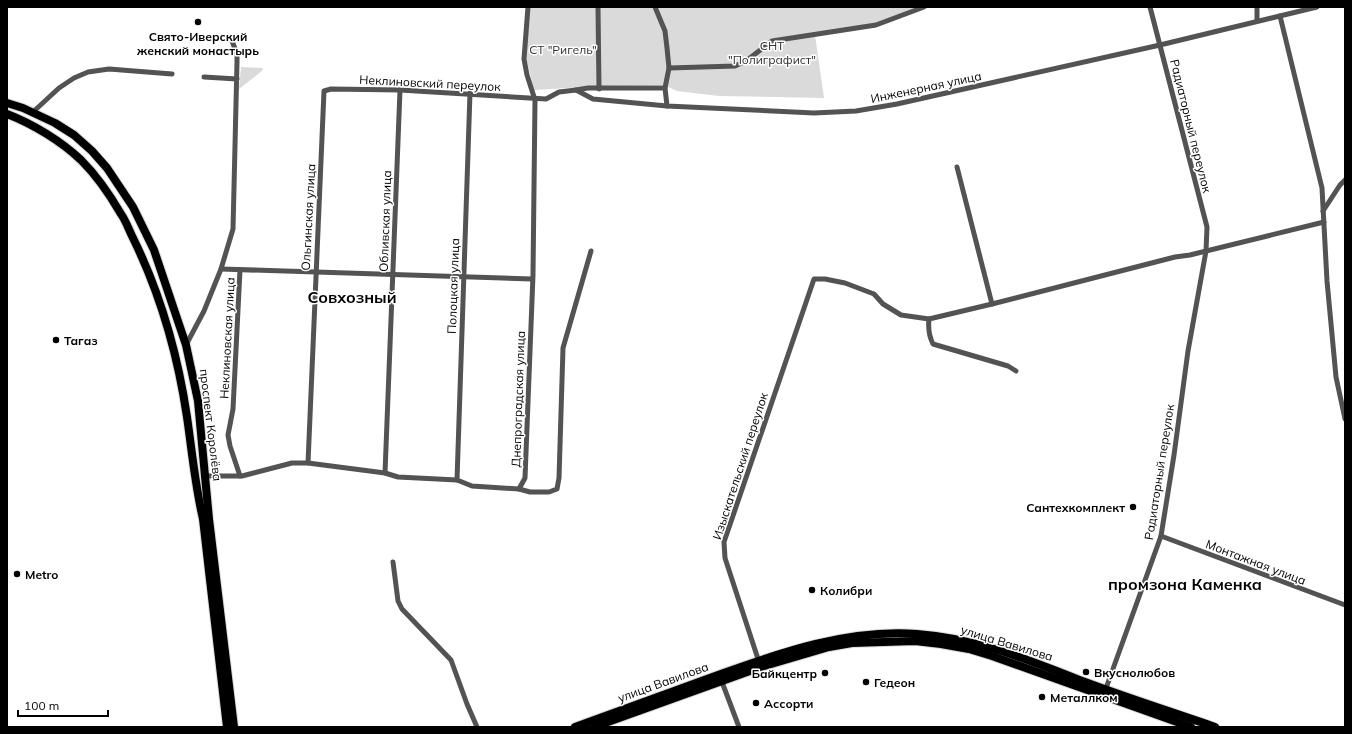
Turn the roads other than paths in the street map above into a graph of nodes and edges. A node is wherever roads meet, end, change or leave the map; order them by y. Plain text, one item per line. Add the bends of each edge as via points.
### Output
1 (528, 7) edge
2 (598, 7) edge
3 (655, 7) edge
4 (924, 7) edge
5 (1150, 7) edge
6 (1257, 7) edge
7 (1317, 7) edge
8 (1280, 16) junction
9 (1256, 21) junction
10 (232, 41) dead end
11 (1160, 45) junction
12 (669, 68) junction
13 (172, 74) dead end
14 (204, 77) dead end
15 (237, 79) junction
16 (665, 88) junction
17 (599, 89) junction
18 (400, 90) junction
19 (576, 90) junction
20 (324, 91) joint
21 (470, 93) junction
22 (535, 99) junction
23 (7, 102) edge
24 (667, 106) junction
25 (33, 112) junction
26 (7, 114) edge
27 (956, 167) dead end
28 (1345, 180) edge
29 (1323, 211) junction
30 (1324, 222) junction
31 (591, 251) dead end
32 (1206, 251) junction
33 (221, 269) junction
34 (240, 270) junction
35 (316, 272) junction
36 (393, 274) junction
37 (464, 276) junction
38 (532, 279) junction
39 (992, 304) junction
40 (929, 319) junction
41 (186, 345) junction
42 (1016, 371) dead end
43 (1345, 419) edge
44 (308, 463) junction
45 (385, 473) junction
46 (206, 476) junction
47 (240, 476) junction
48 (457, 480) junction
49 (519, 489) junction
50 (1161, 536) junction
51 (393, 562) dead end
52 (1345, 606) edge
53 (759, 664) junction
54 (722, 682) junction
55 (1104, 693) junction
56 (597, 726) edge
57 (227, 727) edge
58 (234, 727) edge
59 (477, 727) edge
60 (576, 727) edge
61 (739, 727) edge
62 (1191, 727) edge
63 (1216, 727) edge

1 - 22 street, Днепроградская улица via 524,59
2 - 17 street
3 - 12 street via 665,31
4 - 12 street via 876,25 772,41 746,62 735,66
5 - 11 street, Радиаторный переулок
6 - 9 street
7 - 8 street, Инженерная улица
8 - 9 street, Инженерная улица
8 - 29 street via 1322,188
9 - 11 street, Инженерная улица
10 - 15 street, Неклиновская улица via 237,54
11 - 24 street, Инженерная улица via 856,111 814,113
11 - 32 street, Радиаторный переулок via 1207,226
12 - 16 street
13 - 25 street via 109,69 88,72 59,88
14 - 15 street
15 - 33 street, Неклиновская улица via 232,229
16 - 17 street
16 - 24 street
17 - 19 street
18 - 20 street, Неклиновский переулок
18 - 21 street, Неклиновский переулок
18 - 36 street, Обливская улица
19 - 22 street via 559,92 546,99
19 - 24 street, Инженерная улица via 593,99
20 - 35 street, Ольгинская улица
21 - 22 street, Неклиновский переулок
21 - 37 street, Полоцкая улица
22 - 38 street, Днепроградская улица
23 - 25 main road, проспект Королёва
25 - 41 main road, проспект Королёва via 74,136 107,168 132,207 154,250
26 - 57 main road, проспект Королёва via 49,136 81,160 100,183 121,214 141,254 159,303 174,352 187,416 203,519
27 - 39 street
28 - 29 street
29 - 30 street
30 - 32 street
30 - 43 street via 1336,377
31 - 49 street via 563,348 557,489 549,492 530,492
32 - 39 street
32 - 50 street, Радиаторный переулок via 1188,351
33 - 34 street, Неклиновская улица
33 - 41 street, Неклиновская улица via 204,311
34 - 35 street, Неклиновская улица
34 - 47 street, Неклиновская улица via 233,409 228,435
35 - 36 street, Неклиновская улица
35 - 44 street, Ольгинская улица
36 - 37 street, Неклиновская улица
36 - 45 street, Обливская улица
37 - 38 street, Неклиновская улица
37 - 48 street, Полоцкая улица
38 - 49 street, Днепроградская улица via 526,478
39 - 40 street
40 - 42 street via 928,327 933,344 1008,366
40 - 53 street, Изыскательский переулок via 901,315 883,304 874,294 845,283 814,279 724,542 725,558
41 - 46 main road, проспект Королёва via 198,401
44 - 45 street
44 - 47 street via 292,463
45 - 48 street via 398,477
46 - 47 street
46 - 58 main road, проспект Королёва
48 - 49 street via 472,486
50 - 52 street, Монтажная улица
50 - 55 street, Радиаторный переулок
51 - 59 street via 398,601 402,609 451,660
53 - 54 main road, улица Вавилова
53 - 55 main road, улица Вавилова via 811,645 851,636 943,636 995,649
53 - 60 main road, улица Вавилова
54 - 56 main road, улица Вавилова
54 - 61 street, улица Вавилова
55 - 62 main road, улица Вавилова
55 - 63 main road, улица Вавилова

